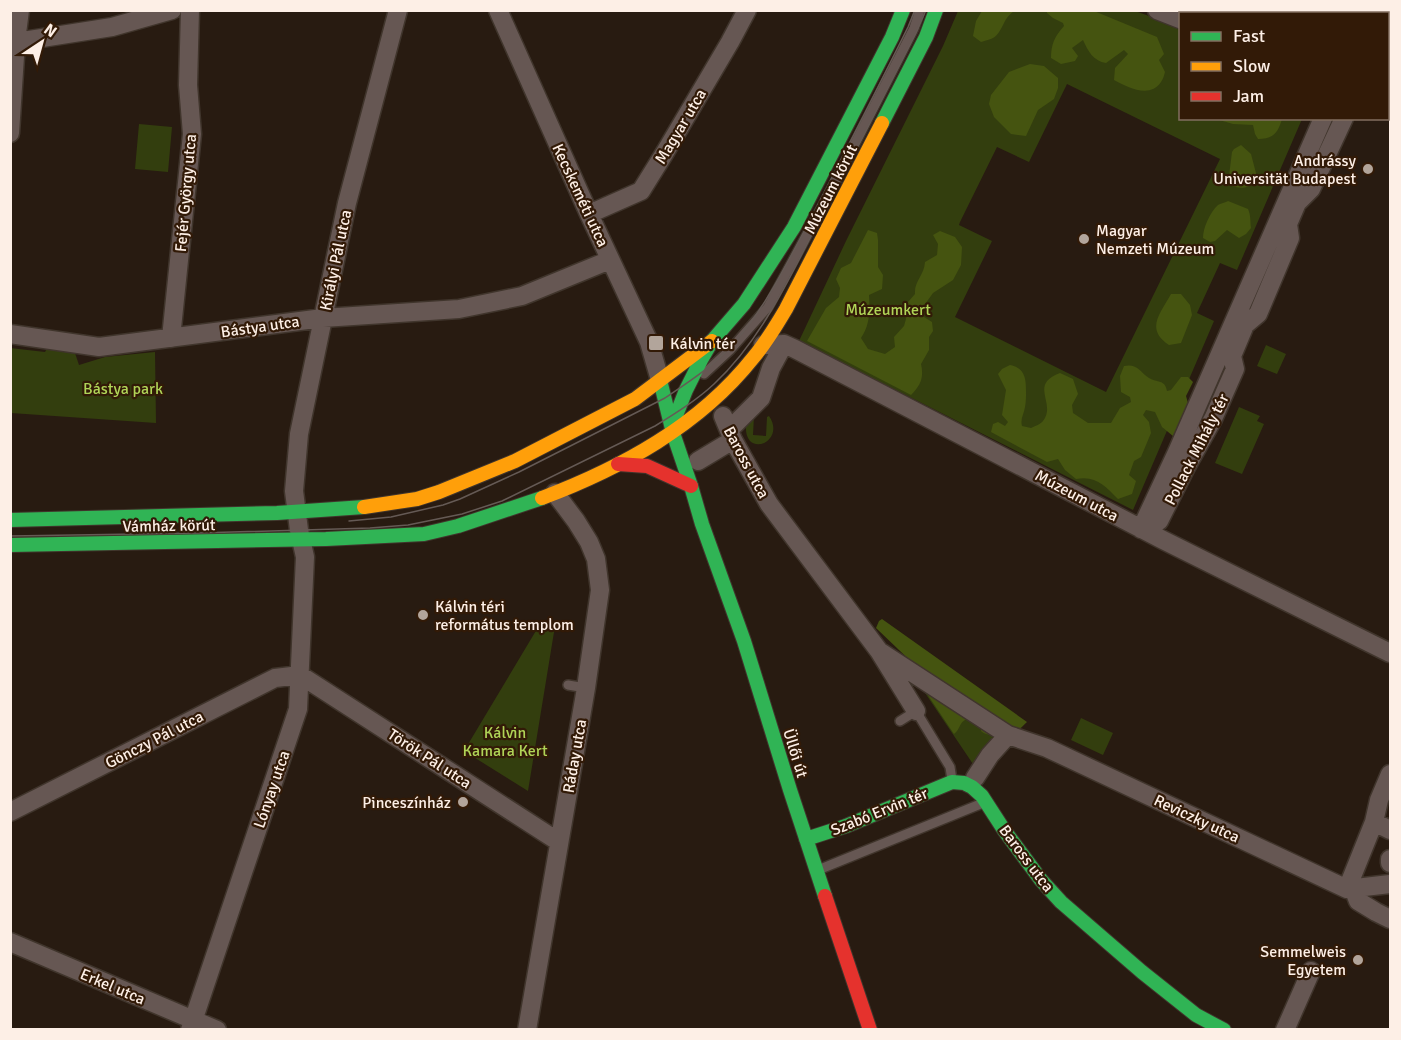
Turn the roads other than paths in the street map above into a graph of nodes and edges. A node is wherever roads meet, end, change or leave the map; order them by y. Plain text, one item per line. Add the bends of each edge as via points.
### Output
1 (20, 10) edge
2 (172, 10) edge
3 (190, 10) edge
4 (398, 10) edge
5 (498, 10) edge
6 (747, 10) edge
7 (903, 10) edge
8 (920, 10) edge
9 (936, 10) edge
10 (1157, 10) edge
11 (1179, 19) edge
12 (13, 42) edge
13 (1322, 120) edge
14 (1343, 120) edge
15 (10, 133) edge
16 (828, 196) junction
17 (589, 214) junction
18 (794, 227) junction
19 (610, 260) junction
20 (768, 307) junction
21 (323, 318) junction
22 (10, 334) edge
23 (171, 338) junction
24 (712, 341) junction
25 (784, 344) junction
26 (763, 345) junction
27 (660, 380) junction
28 (686, 390) junction
29 (709, 403) junction
30 (729, 429) junction
31 (673, 433) junction
32 (698, 460) dead end
33 (618, 464) junction
34 (691, 486) junction
35 (555, 493) junction
36 (10, 520) edge
37 (288, 522) junction
38 (1141, 529) junction
39 (301, 540) junction
40 (10, 545) edge
41 (879, 651) junction
42 (1390, 654) edge
43 (300, 675) junction
44 (568, 685) dead end
45 (586, 688) junction
46 (916, 711) junction
47 (900, 721) dead end
48 (1008, 735) junction
49 (1047, 748) joint
50 (1390, 774) edge
51 (975, 778) dead end
52 (952, 782) junction
53 (986, 802) junction
54 (10, 812) edge
55 (1382, 826) edge
56 (806, 839) junction
57 (560, 842) junction
58 (817, 870) junction
59 (1390, 884) edge
60 (1350, 889) junction
61 (1390, 919) edge
62 (10, 942) edge
63 (1311, 971) dead end
64 (191, 1025) edge
65 (217, 1029) edge
66 (527, 1029) edge
67 (870, 1029) edge
68 (1224, 1029) edge
69 (1285, 1029) edge

1 - 12 street
2 - 12 street via 112,27
3 - 23 street, Fejér György utca via 188,85 192,134 177,243
4 - 21 street, Királyi Pál utca via 347,202
5 - 17 street, Kecskeméti utca
6 - 17 street, Magyar utca via 641,191
7 - 18 main road, Múzeum körút
8 - 16 lane, Múzeum körút
9 - 26 main road, Múzeum körút via 827,231
10 - 11 street
12 - 15 street
13 - 38 street, Pollack Mihály tér
14 - 38 street, Pollack Mihály tér via 1311,189 1297,202 1288,224 1290,238 1258,314 1240,336 1232,356 1235,369 1213,419 1160,521
16 - 18 lane, Múzeum körút
16 - 20 lane, Múzeum körút
17 - 19 street, Kecskeméti utca
18 - 24 main road, Múzeum körút via 744,304
19 - 21 street, Bástya utca via 522,296 470,307
19 - 27 street, Kecskeméti utca via 649,342
20 - 26 lane, Múzeum körút
20 - 28 lane, Múzeum körút via 730,350
21 - 23 street, Bástya utca
21 - 37 street, Királyi Pál utca via 299,434
22 - 23 street, Bástya utca via 99,347
24 - 27 main road
24 - 28 main road
25 - 26 street, Múzeum utca
25 - 30 street via 761,398
25 - 38 street, Múzeum utca
26 - 29 main road
27 - 31 main road
27 - 37 main road via 610,413 515,461 439,492
28 - 31 main road
29 - 31 main road
29 - 34 main road via 697,420 691,439
30 - 32 street
30 - 41 street, Baross utca via 769,504
31 - 33 main road
31 - 34 main road
33 - 34 main road via 647,466
33 - 35 main road
34 - 56 main road, Üllői út
35 - 39 main road via 427,533
35 - 45 street, Ráday utca via 576,521 596,559 600,590
36 - 37 main road, Vámház körút
37 - 39 street, Királyi Pál utca
38 - 42 street, Múzeum utca
39 - 40 main road, Vámház körút
39 - 43 street, Lónyay utca via 305,557
41 - 46 street, Baross utca
41 - 48 street, Baross utca
43 - 54 street, Gönczy Pál utca via 275,678
43 - 57 street, Török Pál utca
43 - 64 street, Lónyay utca via 298,709
44 - 45 lane
45 - 57 street, Ráday utca
46 - 47 lane
46 - 52 lane, Baross utca via 950,767
48 - 49 street, Baross utca
48 - 51 street
49 - 60 street, Reviczky utca
50 - 55 street via 1379,800
52 - 53 main road, Baross utca via 972,787
52 - 56 main road, Szabó Ervin tér
53 - 58 lane
53 - 68 main road, Baross utca via 1061,902 1196,1015
55 - 60 street
56 - 58 main road, Üllői út
57 - 66 street, Ráday utca
58 - 67 main road, Üllői út
59 - 60 street
60 - 61 street via 1358,901
62 - 64 street, Erkel utca
63 - 69 street
64 - 65 street, Erkel utca

